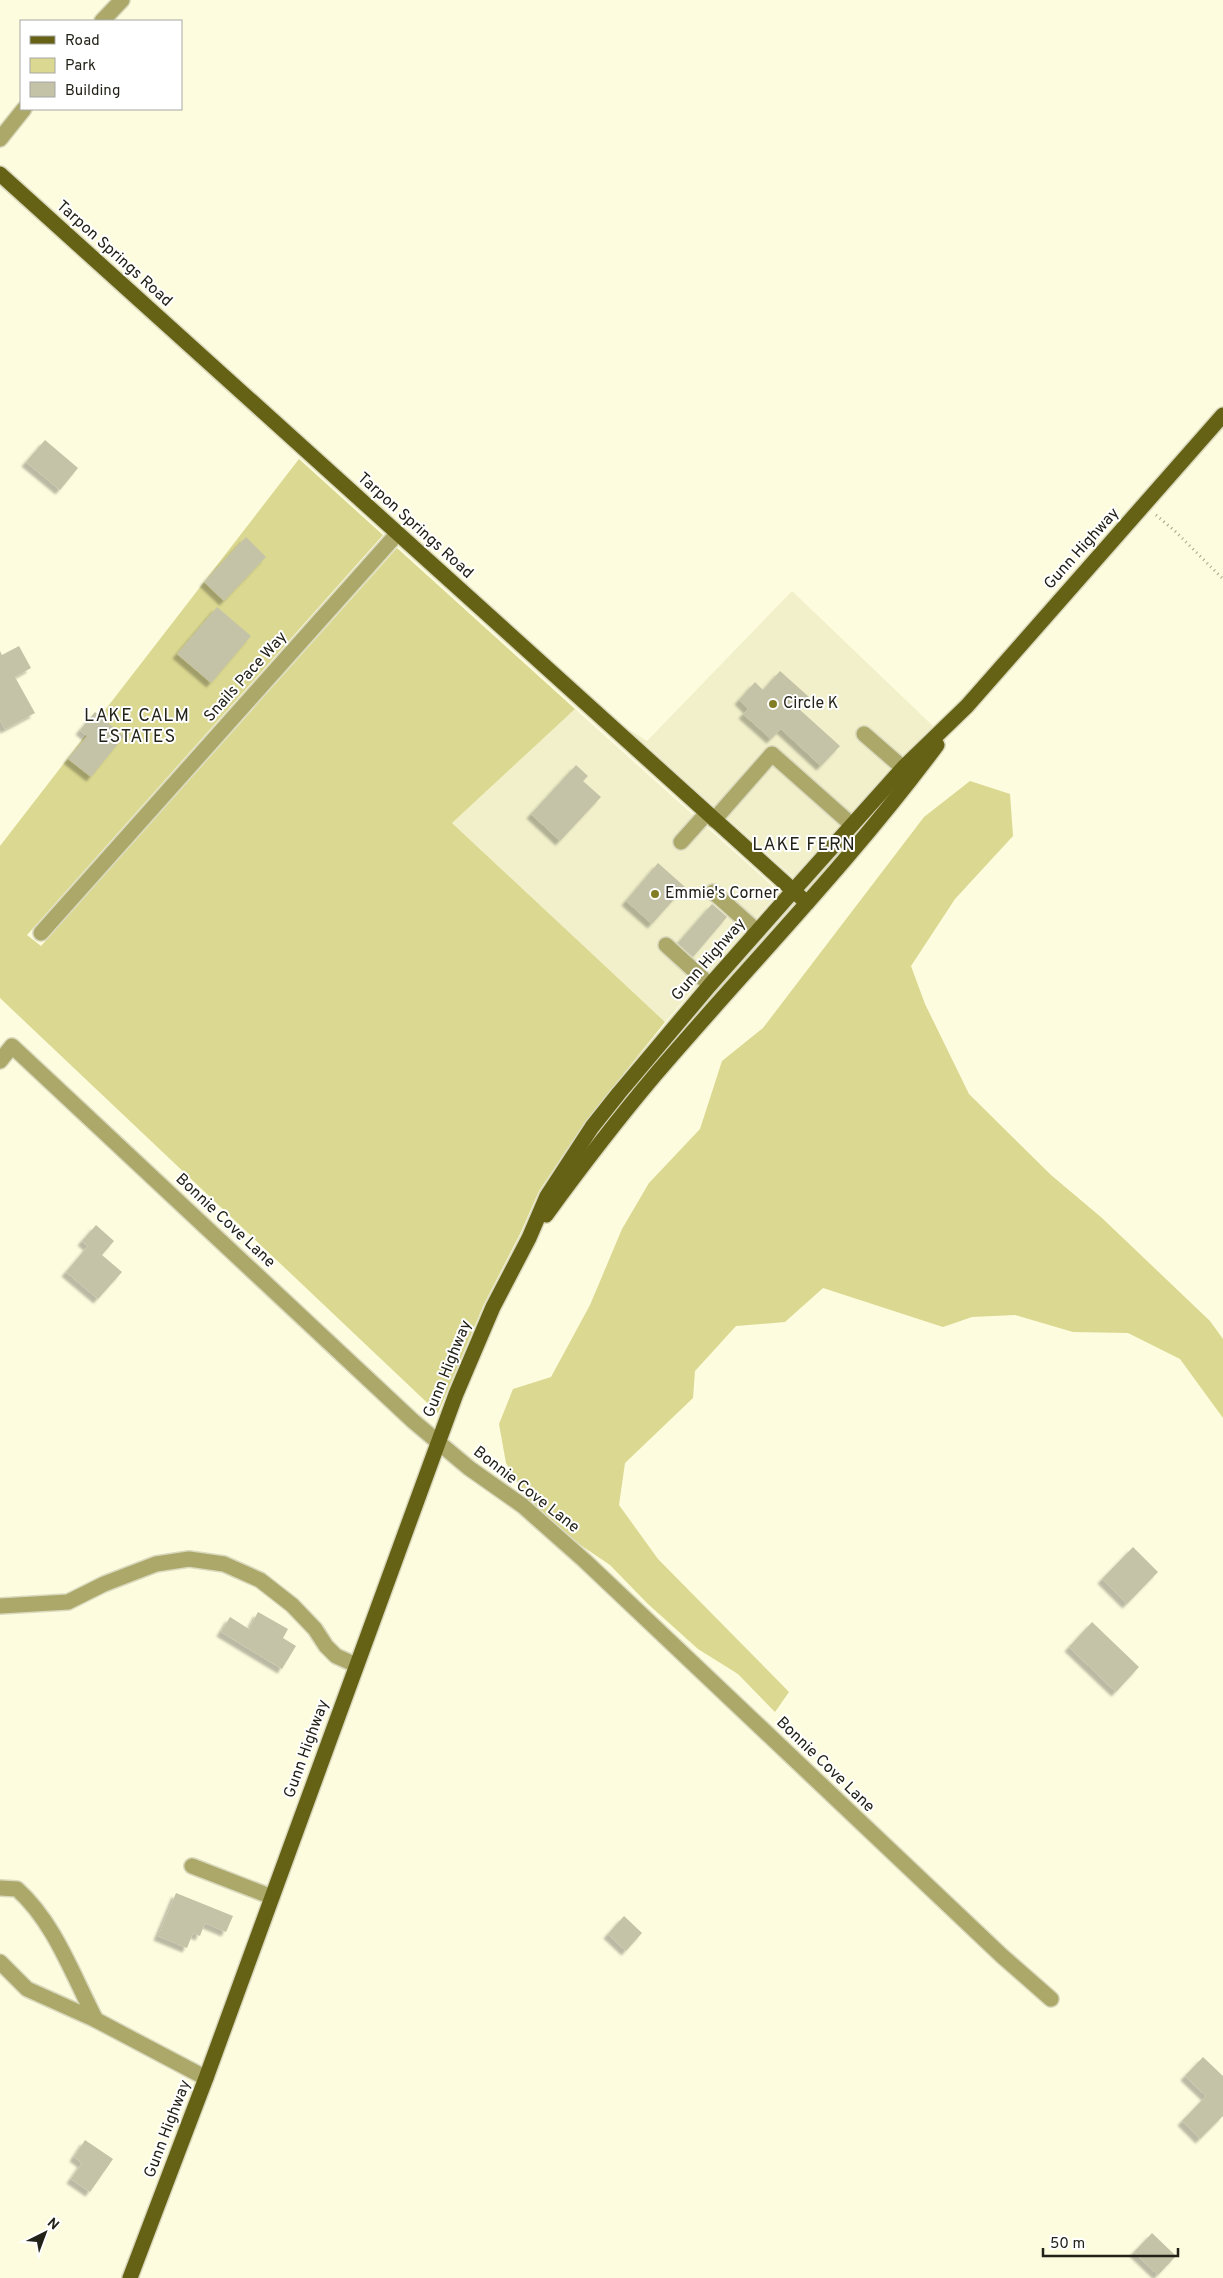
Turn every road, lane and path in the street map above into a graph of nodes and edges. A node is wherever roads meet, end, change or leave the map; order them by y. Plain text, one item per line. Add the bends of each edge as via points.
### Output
1 (122, 0) edge
2 (103, 20) edge
3 (23, 110) edge
4 (0, 139) edge
5 (0, 174) edge
6 (1223, 416) edge
7 (1144, 505) junction
8 (397, 534) junction
9 (1223, 579) edge
10 (966, 706) junction
11 (864, 734) dead end
12 (903, 768) junction
13 (710, 816) junction
14 (852, 825) junction
15 (681, 842) dead end
16 (793, 891) junction
17 (713, 892) dead end
18 (807, 903) junction
19 (757, 931) junction
20 (41, 933) dead end
21 (666, 945) dead end
22 (710, 984) junction
23 (0, 1060) edge
24 (529, 1238) junction
25 (437, 1443) junction
26 (0, 1606) edge
27 (356, 1665) junction
28 (192, 1866) dead end
29 (0, 1888) edge
30 (272, 1897) junction
31 (0, 1962) edge
32 (6, 1975) edge
33 (1051, 1999) dead end
34 (96, 2020) junction
35 (206, 2078) junction
36 (130, 2278) edge

1 - 2 street
3 - 4 street
5 - 8 main road, Tarpon Springs Road
6 - 7 main road, Gunn Highway
7 - 9 path
7 - 10 main road, Gunn Highway
8 - 13 main road, Tarpon Springs Road
8 - 20 street, Snails Pace Way
10 - 12 main road, Gunn Highway
10 - 18 main road, Gunn Highway via 913,777
11 - 12 street
12 - 14 main road, Gunn Highway
13 - 14 street via 772,754
13 - 15 street
13 - 16 main road, Tarpon Springs Road
14 - 16 main road, Gunn Highway
16 - 18 main road, Tarpon Springs Road
16 - 19 main road, Gunn Highway
17 - 19 street
18 - 24 main road, Gunn Highway via 655,1075
19 - 22 main road, Gunn Highway
21 - 22 street
22 - 24 main road, Gunn Highway via 592,1127 547,1196
23 - 25 street, Bonnie Cove Lane via 12,1046
24 - 25 main road, Gunn Highway via 493,1307
25 - 27 main road, Gunn Highway
25 - 33 street, Bonnie Cove Lane via 523,1506 585,1561
26 - 27 street via 68,1602 156,1564 189,1559 224,1564 260,1580 315,1629 336,1656
27 - 30 main road, Gunn Highway
28 - 30 street
29 - 34 street via 17,1889 34,1904
30 - 35 main road, Gunn Highway
31 - 32 street
32 - 34 street via 27,1989
34 - 35 street
35 - 36 main road, Gunn Highway

